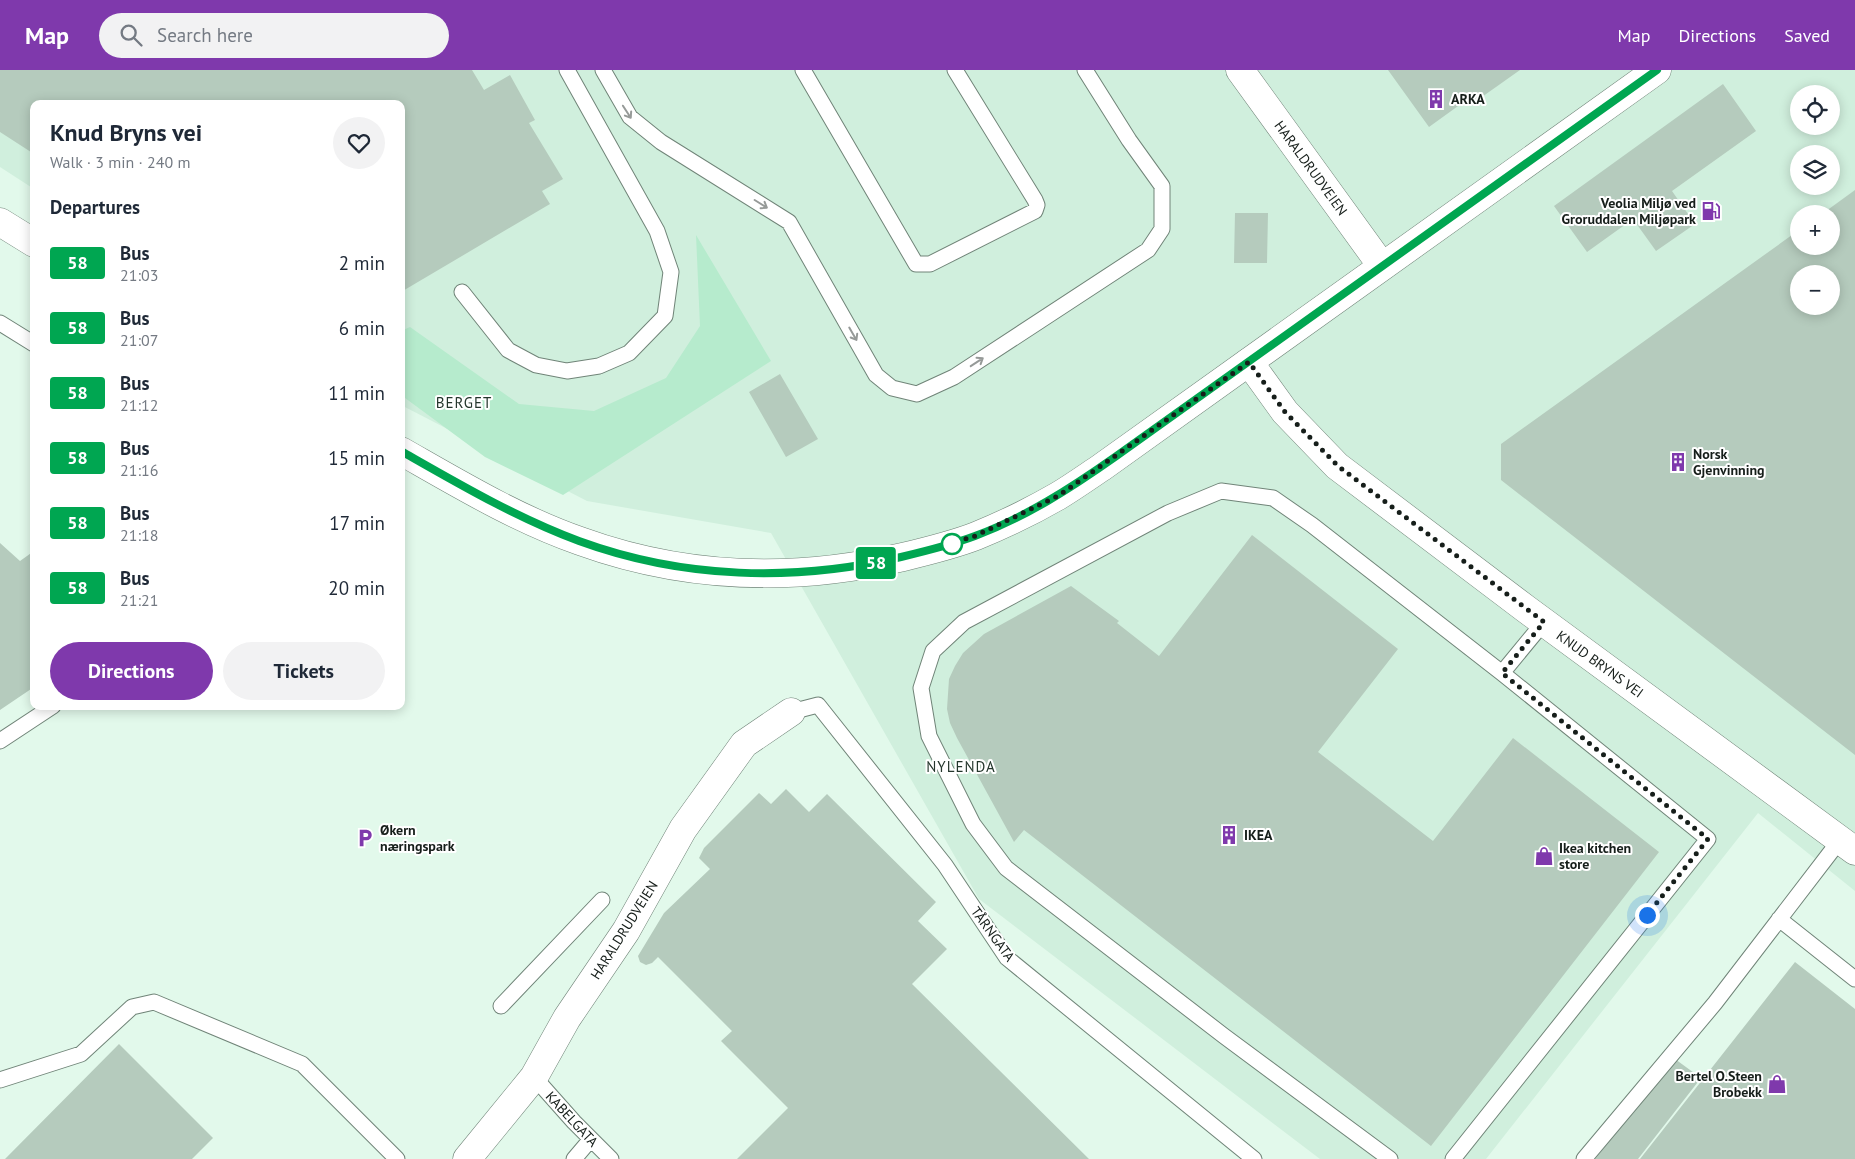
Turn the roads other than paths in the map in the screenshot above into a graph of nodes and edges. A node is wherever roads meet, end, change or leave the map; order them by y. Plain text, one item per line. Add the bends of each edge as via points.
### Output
1 (566, 70) edge
2 (603, 70) edge
3 (804, 70) edge
4 (955, 70) edge
5 (1086, 70) edge
6 (1240, 70) edge
7 (1657, 70) edge
8 (0, 222) edge
9 (30, 241) edge
10 (1382, 266) junction
11 (462, 292) dead end
12 (0, 323) edge
13 (30, 342) edge
14 (1249, 362) junction
15 (405, 453) edge
16 (1544, 622) junction
17 (1502, 673) junction
18 (47, 710) edge
19 (791, 712) joint
20 (0, 741) edge
21 (1847, 846) edge
22 (602, 900) dead end
23 (1779, 919) junction
24 (1855, 979) edge
25 (501, 1006) dead end
26 (534, 1077) junction
27 (0, 1080) edge
28 (591, 1139) junction
29 (397, 1159) edge
30 (467, 1159) edge
31 (574, 1159) edge
32 (611, 1159) edge
33 (1254, 1159) edge
34 (1390, 1159) edge
35 (1454, 1159) edge
36 (1584, 1159) edge

1 - 11 lane via 657,231 671,272 665,316 629,352 600,366 567,371 536,365 508,350
2 -> 5 lane via 630,118 661,142 789,222 876,375 892,388 917,394 954,377 1148,250 1162,229 1162,186
3 - 4 lane via 916,264 923,266 1035,210 1037,205
6 - 10 street, HARALDRUDVEIEN
7 - 10 street
8 - 9 street
10 - 14 street
12 - 13 lane
14 - 15 street via 1058,496 975,536 840,569 780,574 735,573 634,558 580,542 531,521
14 - 16 street, KNUD BRYNS VEI via 1285,412 1338,466
16 - 17 lane
16 - 21 street, KNUD BRYNS VEI
17 - 34 lane via 1312,524 1273,498 1221,491 1168,513 964,622 933,651 921,688 929,736 973,824 1006,868
17 - 35 lane via 1708,839
18 - 20 lane
19 - 26 street, HARALDRUDVEIEN via 744,744 684,829 626,930 567,1018
19 - 33 lane, TÅRNGATA via 818,705 945,864 1007,958
21 - 23 lane
22 - 25 lane
23 - 24 lane
23 - 36 lane via 1715,1003
26 - 28 lane, KABELGATA
26 - 30 street, HARALDRUDVEIEN
27 - 29 lane via 81,1054 132,1007 154,1002 302,1064
28 - 31 lane
28 - 32 lane, KABELGATA

